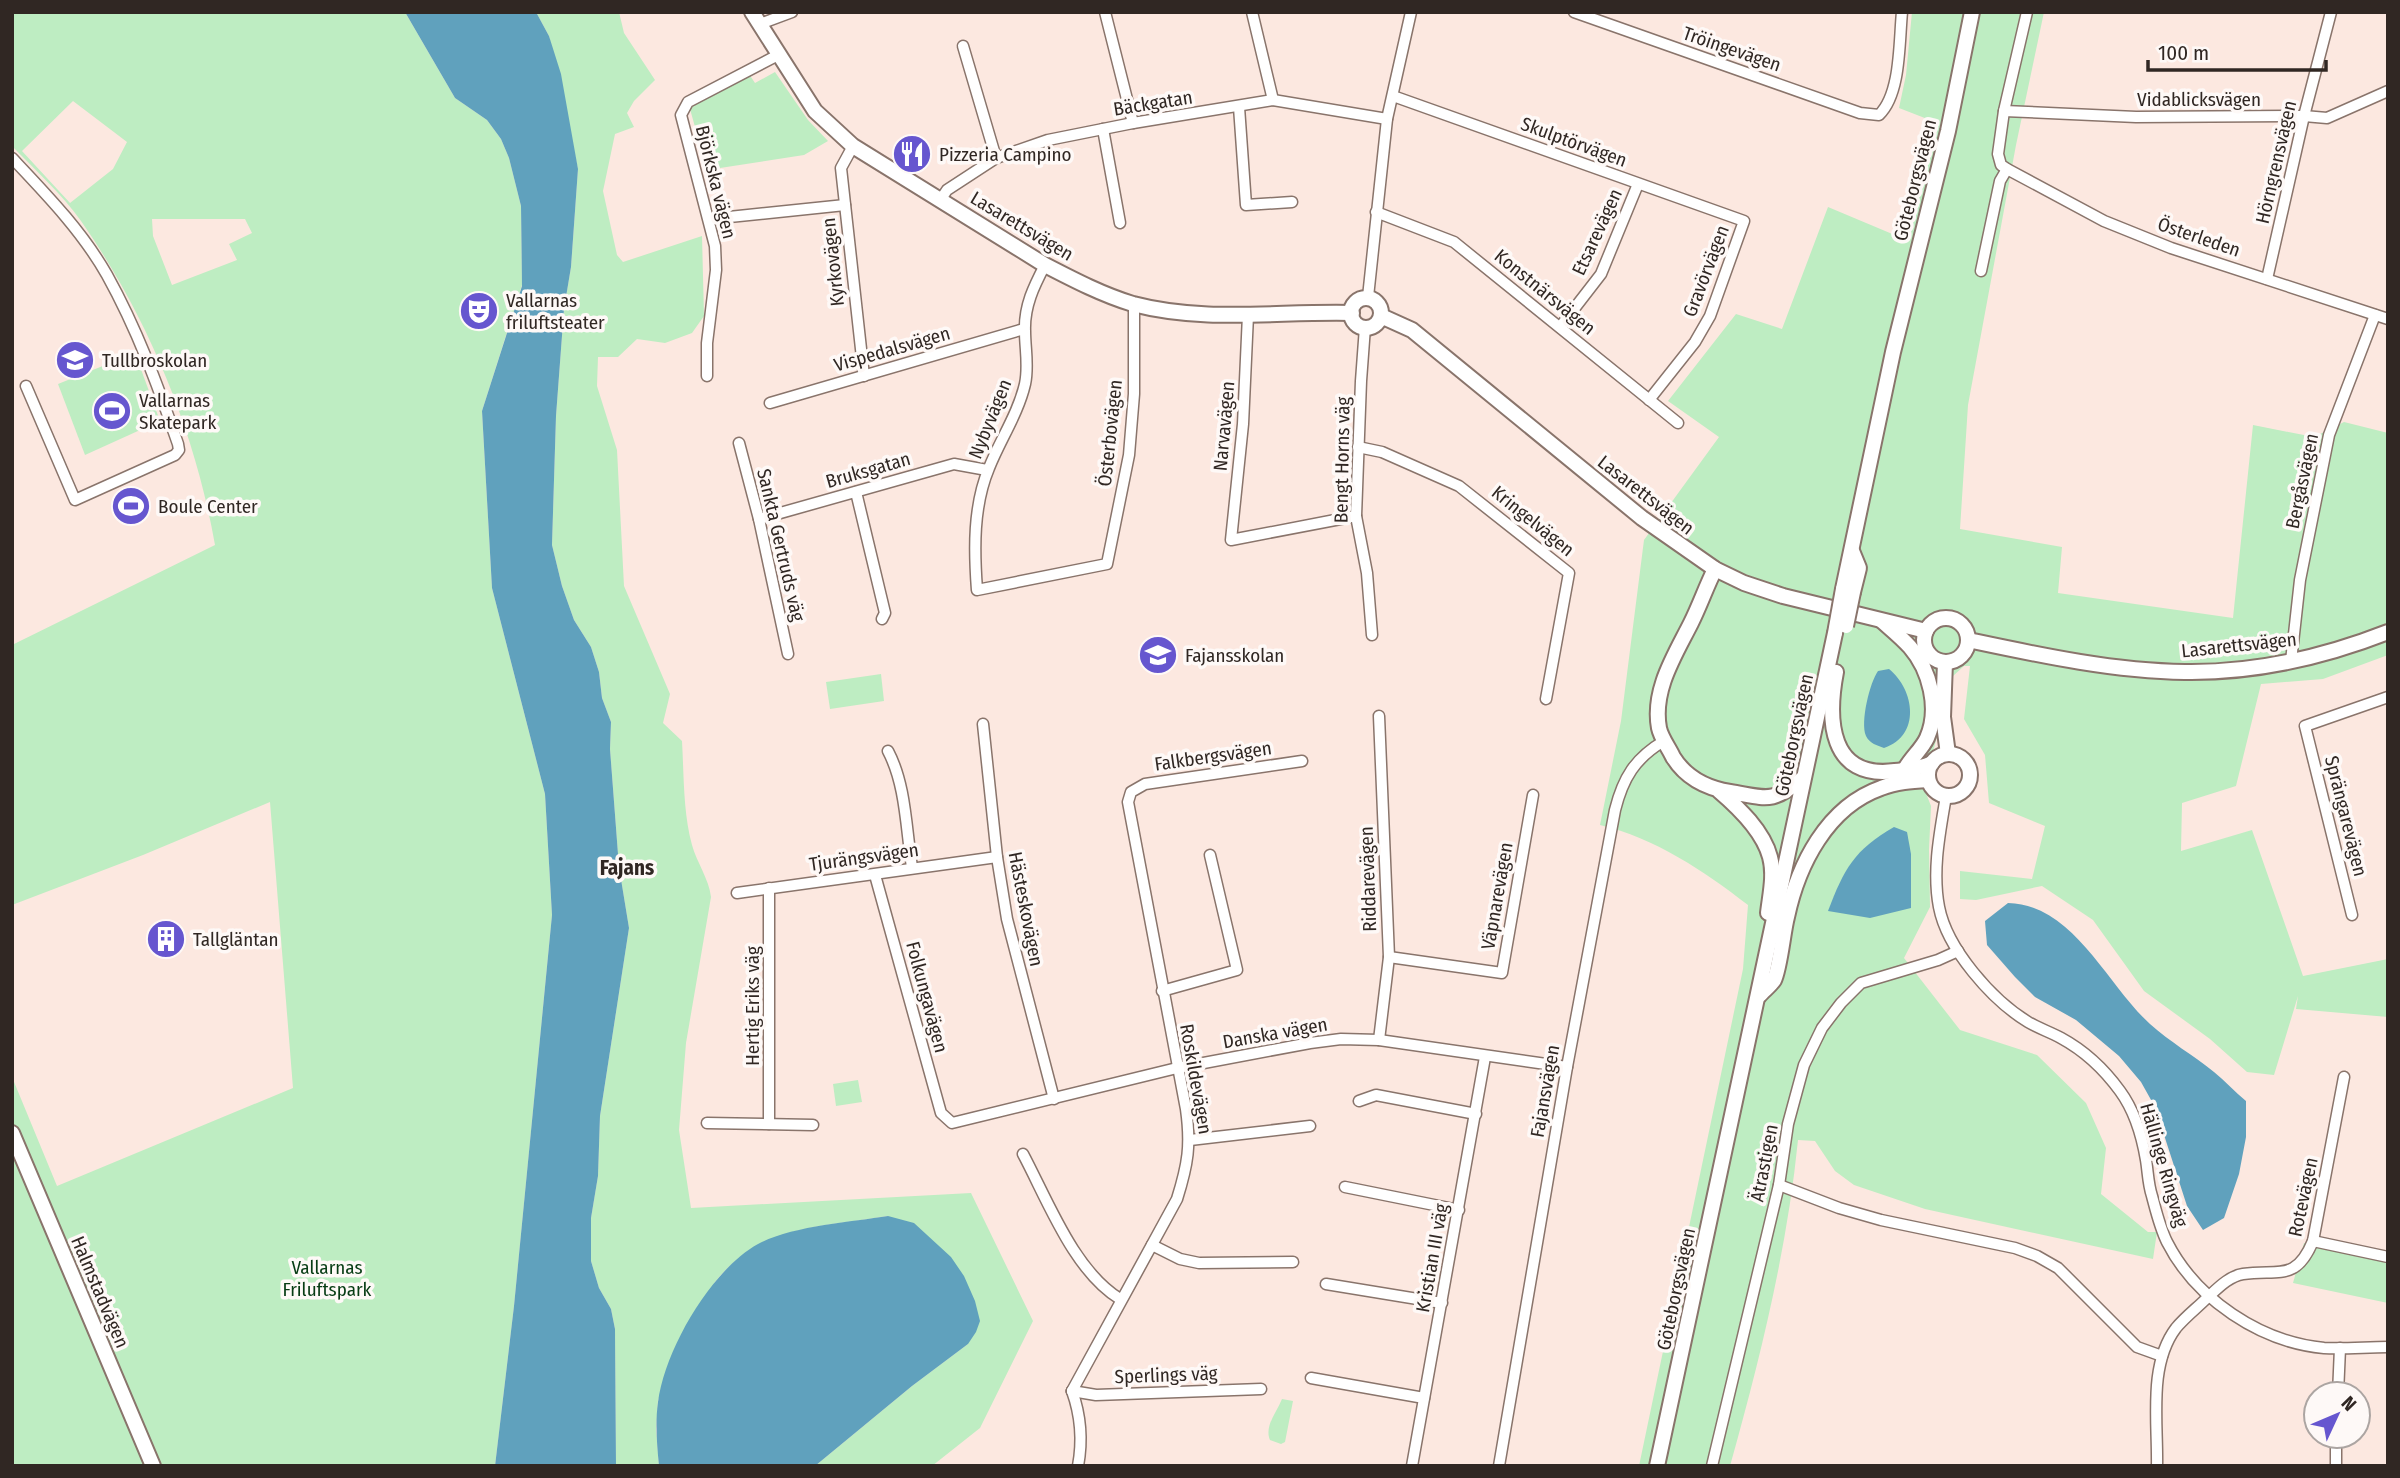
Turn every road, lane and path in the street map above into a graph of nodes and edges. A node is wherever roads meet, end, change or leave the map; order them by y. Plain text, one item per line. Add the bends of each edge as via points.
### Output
1 (792, 12) edge
2 (1105, 12) edge
3 (1252, 12) edge
4 (1411, 12) edge
5 (1574, 12) edge
6 (1902, 12) edge
7 (1972, 12) edge
8 (2027, 12) edge
9 (2331, 12) edge
10 (1593, 16) edge
11 (756, 18) edge
12 (963, 46) dead end
13 (780, 54) junction
14 (2388, 91) edge
15 (1393, 96) junction
16 (1273, 100) junction
17 (1239, 107) junction
18 (2004, 111) junction
19 (2304, 116) junction
20 (1387, 119) junction
21 (1133, 123) junction
22 (1103, 129) junction
23 (853, 146) junction
24 (12, 158) edge
25 (996, 158) junction
26 (2007, 169) junction
27 (1638, 184) junction
28 (941, 199) junction
29 (1292, 202) dead end
30 (845, 205) junction
31 (1376, 212) junction
32 (710, 219) junction
33 (1744, 221) joint
34 (1120, 223) dead end
35 (1045, 265) junction
36 (1981, 271) dead end
37 (2267, 279) junction
38 (1367, 297) junction
39 (1134, 304) junction
40 (1352, 313) junction
41 (1248, 315) junction
42 (2375, 315) junction
43 (1381, 316) junction
44 (2388, 319) edge
45 (1365, 327) junction
46 (1560, 327) junction
47 (1024, 329) junction
48 (707, 376) dead end
49 (864, 376) junction
50 (26, 386) dead end
51 (1649, 400) junction
52 (770, 403) dead end
53 (1678, 423) dead end
54 (739, 443) dead end
55 (1358, 447) junction
56 (988, 470) junction
57 (856, 492) junction
58 (1356, 516) junction
59 (759, 519) junction
60 (1715, 569) junction
61 (977, 590) joint
62 (882, 619) dead end
63 (1881, 620) junction
64 (1926, 631) junction
65 (2388, 632) edge
66 (1840, 633) junction
67 (1372, 635) dead end
68 (1968, 640) junction
69 (788, 654) dead end
70 (2291, 661) junction
71 (1945, 662) junction
72 (2388, 697) edge
73 (1546, 699) dead end
74 (1379, 716) dead end
75 (983, 724) dead end
76 (1664, 741) junction
77 (888, 751) dead end
78 (1948, 754) junction
79 (1302, 761) dead end
80 (1932, 763) junction
81 (1905, 769) junction
82 (1803, 778) junction
83 (1928, 780) junction
84 (1718, 790) junction
85 (1130, 792) joint
86 (1532, 795) dead end
87 (1946, 796) junction
88 (1210, 855) dead end
89 (997, 858) junction
90 (912, 867) junction
91 (875, 875) junction
92 (769, 888) junction
93 (737, 893) dead end
94 (2352, 915) dead end
95 (1958, 951) junction
96 (1389, 957) junction
97 (1162, 990) junction
98 (1758, 997) junction
99 (1379, 1040) junction
100 (1485, 1057) junction
101 (1744, 1061) junction
102 (1567, 1067) junction
103 (1177, 1068) junction
104 (2344, 1077) dead end
105 (1054, 1099) junction
106 (1359, 1101) dead end
107 (1476, 1114) junction
108 (707, 1123) dead end
109 (952, 1123) joint
110 (769, 1124) junction
111 (813, 1125) dead end
112 (1310, 1126) dead end
113 (12, 1133) edge
114 (1190, 1140) junction
115 (1023, 1154) dead end
116 (1779, 1185) junction
117 (1345, 1187) dead end
118 (1459, 1210) junction
119 (2313, 1241) junction
120 (1153, 1245) junction
121 (2388, 1257) edge
122 (1293, 1262) dead end
123 (1326, 1284) dead end
124 (2210, 1296) junction
125 (1120, 1299) junction
126 (1441, 1303) junction
127 (2388, 1347) edge
128 (2340, 1348) junction
129 (2162, 1356) junction
130 (1311, 1378) dead end
131 (2339, 1380) edge
132 (1261, 1389) dead end
133 (1072, 1391) junction
134 (1424, 1398) junction
135 (153, 1466) edge
136 (1078, 1466) edge
137 (1412, 1466) edge
138 (1499, 1466) edge
139 (1657, 1466) edge
140 (1712, 1466) edge
141 (2157, 1466) edge

1 - 11 street
2 - 21 street
3 - 16 street
4 - 15 street
5 - 10 street, Tröingevägen
6 - 10 street, Tröingevägen via 1894,88 1879,115 1860,113
7 - 66 main road, Göteborgsvägen, bridge via 1948,131 1893,352
8 - 18 street
9 - 19 street, Hörngrensvägen
11 - 13 main road, Lasarettsvägen
12 - 25 street
13 - 23 main road, Lasarettsvägen via 815,111
13 - 32 street, Björkska vägen via 688,102 681,116
14 - 19 street, Vidablicksvägen via 2327,117
15 - 20 street
15 - 27 street, Skulptörvägen
16 - 17 street, Bäckgatan
16 - 20 street, Bäckgatan
17 - 21 street, Bäckgatan
17 - 29 street via 1246,205
18 - 19 street, Vidablicksvägen via 2136,117
18 - 26 street via 1998,153
19 - 37 street, Hörngrensvägen
20 - 31 street
21 - 22 street, Bäckgatan
22 - 25 street, Bäckgatan via 1048,140
22 - 34 street
23 - 28 main road, Lasarettsvägen
23 - 30 street, Kyrkovägen via 841,168
24 - 50 street via 61,210 107,275 152,370 178,450 75,500
25 - 28 street, Bäckgatan via 947,190
26 - 36 street via 2000,181
26 - 37 street, Österleden via 2104,221
27 - 33 street, Skulptörvägen
27 - 46 street, Etsarevägen via 1601,274
28 - 35 main road, Lasarettsvägen
30 - 32 street
30 - 49 street, Kyrkovägen
31 - 38 street
31 - 46 street, Konstnärsvägen via 1454,242
32 - 48 street, Björkska vägen via 716,270
33 - 51 street, Gravörvägen via 1710,316
35 - 39 main road, Lasarettsvägen
35 - 47 street, Nybyvägen via 1031,292
37 - 42 street, Österleden
38 - 40 main road via 1358,300
38 - 43 main road, Lasarettsvägen via 1378,304
39 - 41 main road, Lasarettsvägen via 1187,314
39 - 61 street, Österbovägen via 1129,455 1107,564
40 - 41 main road, Lasarettsvägen
40 - 45 main road via 1354,321
41 - 58 street, Narvavägen via 1243,424 1230,540
42 - 44 street, Österleden
42 - 70 street, Bergåsvägen via 2329,435 2298,589
43 - 45 main road via 1375,325
43 - 60 main road, Lasarettsvägen via 1412,330 1642,518
45 - 55 street, Bengt Horns väg
46 - 51 street, Konstnärsvägen
47 - 49 street, Vispedalsvägen
47 - 56 street, Nybyvägen via 1025,383
49 - 52 street, Vispedalsvägen
51 - 53 street, Konstnärsvägen
54 - 59 street, Sankta Gertruds väg
55 - 58 street, Bengt Horns väg
55 - 73 street, Kringelvägen via 1394,457 1460,486 1569,573
56 - 57 street, Bruksgatan via 954,464
56 - 61 street, Nybyvägen via 974,550
57 - 59 street, Bruksgatan
57 - 62 street
58 - 67 street, Bengt Horns väg
59 - 69 street, Sankta Gertruds väg
60 - 63 main road, Lasarettsvägen via 1783,596
60 - 76 main road via 1662,686 1659,730
63 - 64 main road, Lasarettsvägen
63 - 81 main road via 1919,660 1932,700 1926,740
64 - 68 main road via 1936,620 1953,619 1964,626
64 - 71 main road via 1928,652
65 - 70 main road, Lasarettsvägen
66 - 81 main road via 1831,709 1836,741 1850,761 1867,771
66 - 82 main road, Göteborgsvägen
68 - 70 main road, Lasarettsvägen via 2143,670 2221,670
68 - 71 main road via 1960,657
71 - 78 main road via 1943,716
72 - 94 street, Sprängarevägen via 2305,726
74 - 96 street, Riddarevägen
75 - 89 street, Hästeskovägen
76 - 84 main road via 1685,772
76 - 102 street, Fajansvägen via 1632,766 1619,793
77 - 90 street via 896,766
78 - 80 main road
78 - 87 main road via 1964,761 1970,778 1961,792
79 - 85 street, Falkbergsvägen via 1144,784
80 - 81 main road
80 - 83 main road
82 - 84 main road via 1771,799
82 - 98 main road, Göteborgsvägen
83 - 87 main road
83 - 98 main road via 1872,792 1847,807 1826,829 1796,883 1774,979
84 - 101 main road via 1757,831 1770,857 1767,916 1738,1049
85 - 97 street, Roskildevägen via 1128,802
86 - 96 street, Väpnarevägen via 1502,973
87 - 95 street, Hällinge Ringväg via 1937,891 1939,909
88 - 97 street via 1237,970
89 - 90 street, Tjurängsvägen
89 - 105 street, Hästeskovägen via 1007,919
90 - 91 street, Tjurängsvägen
91 - 92 street, Tjurängsvägen
91 - 109 street, Folkungavägen via 941,1113
92 - 93 street, Tjurängsvägen
92 - 110 street, Hertig Eriks väg
95 - 116 street, Ätrastigen via 1861,983 1841,1003 1822,1028 1804,1065 1788,1124
95 - 124 street, Hällinge Ringväg via 2000,1001 2085,1054 2122,1093 2136,1125 2166,1240
96 - 99 street, Riddarevägen
97 - 103 street, Roskildevägen
98 - 101 main road, Göteborgsvägen
99 - 100 street, Danska vägen
99 - 103 street, Danska vägen via 1310,1043
100 - 102 street, Danska vägen
100 - 107 street, Kristian III väg
101 - 139 main road, Göteborgsvägen
102 - 138 street, Fajansvägen
103 - 105 street, Danska vägen
103 - 114 street, Roskildevägen
104 - 119 street, Rotevägen
105 - 109 street, Danska vägen
106 - 107 street via 1376,1095
107 - 118 street, Kristian III väg
108 - 110 street
110 - 111 street
112 - 114 street
113 - 135 main road, Halmstadvägen
114 - 120 street, Roskildevägen via 1177,1199
115 - 125 street via 1085,1269
116 - 129 street via 1881,1220 2037,1256 2059,1268 2137,1347
116 - 140 street, Ätrastigen
117 - 118 street
118 - 126 street, Kristian III väg
119 - 121 street
119 - 124 street, Rotevägen via 2298,1266 2278,1273 2234,1277
120 - 122 street via 1199,1263
120 - 125 street, Roskildevägen
123 - 126 street
124 - 128 street, Hällinge Ringväg via 2265,1332 2305,1345
124 - 129 street, Rotevägen via 2175,1330
125 - 133 street, Roskildevägen
126 - 134 street, Kristian III väg
127 - 128 street, Hällinge Ringväg
128 - 131 street
129 - 141 street
130 - 134 street
132 - 133 street, Sperlings väg via 1096,1395
133 - 136 street via 1082,1431
134 - 137 street, Kristian III väg

